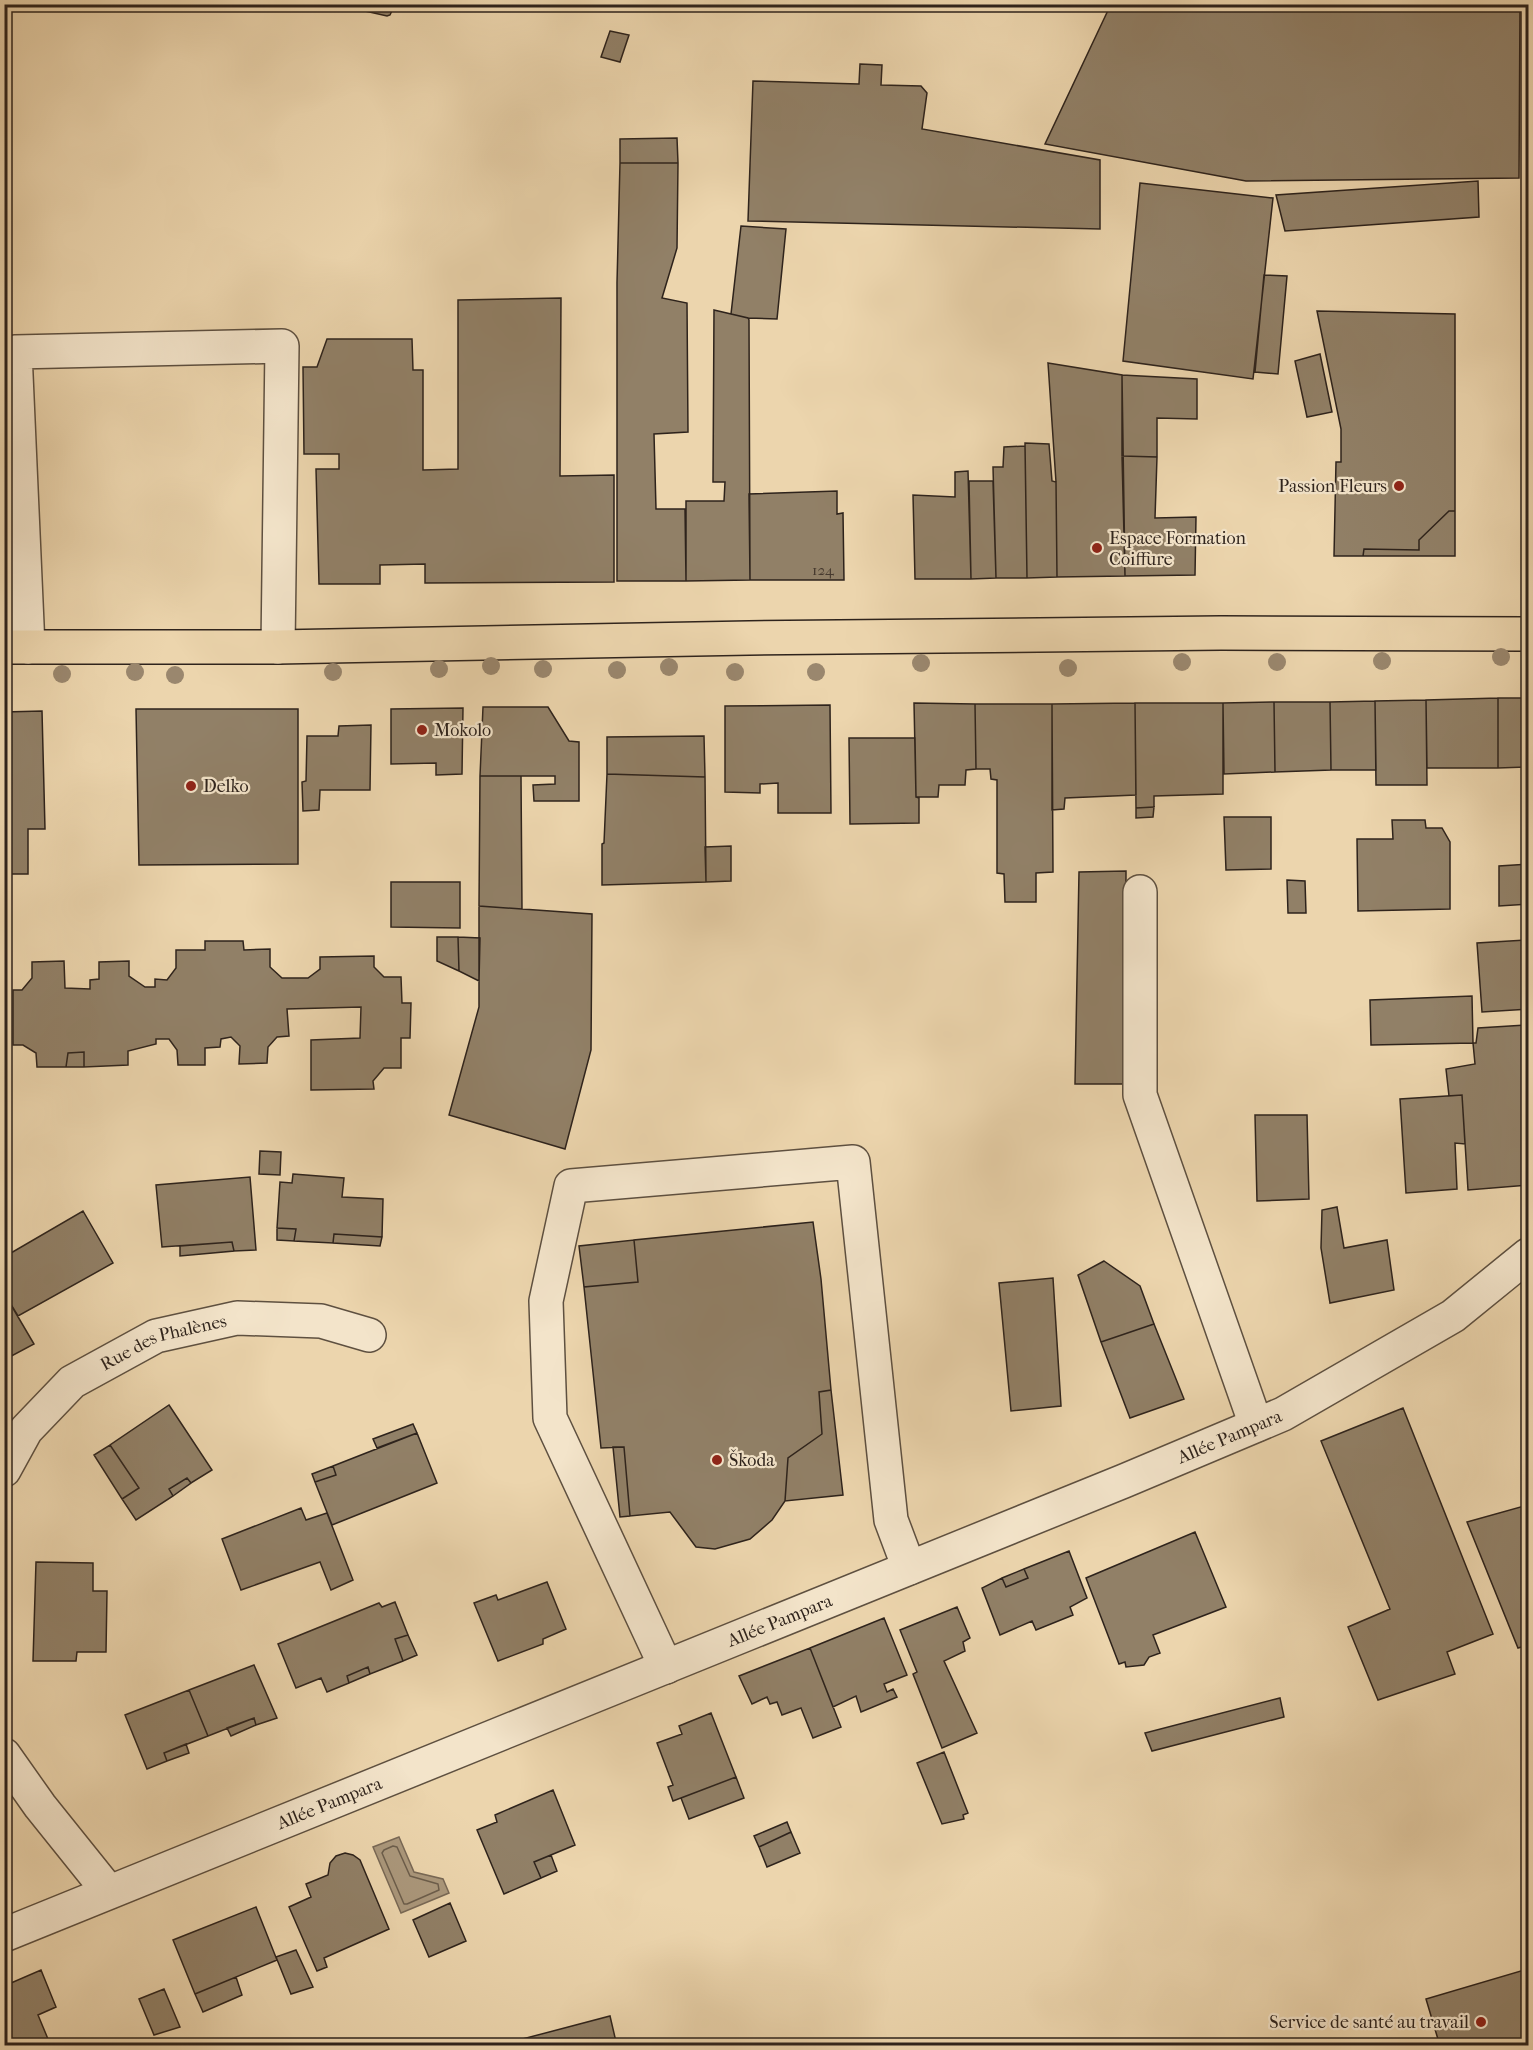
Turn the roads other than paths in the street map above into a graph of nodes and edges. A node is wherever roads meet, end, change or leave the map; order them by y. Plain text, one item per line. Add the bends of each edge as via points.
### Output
1 (1528, 634) edge
2 (16, 647) edge
3 (278, 647) junction
4 (1140, 892) dead end
5 (1528, 1255) edge
6 (369, 1335) dead end
7 (1256, 1425) junction
8 (4, 1470) edge
9 (909, 1568) junction
10 (666, 1667) junction
11 (4, 1755) edge
12 (109, 1892) junction
13 (4, 1935) edge

1 - 3 main road via 1197,633
2 - 3 main road
2 - 3 street via 15,352 282,346
4 - 7 street via 1140,1095
5 - 7 street, Allée Pampara via 1453,1316 1283,1414
6 - 8 street, Rue des Phalènes via 321,1321 237,1318 156,1336 72,1382 26,1430
7 - 9 street, Allée Pampara
9 - 10 street, Allée Pampara
9 - 10 street via 891,1520 853,1162 572,1186 546,1301 550,1418
10 - 12 street, Allée Pampara
11 - 12 street
12 - 13 street, Allée Pampara

